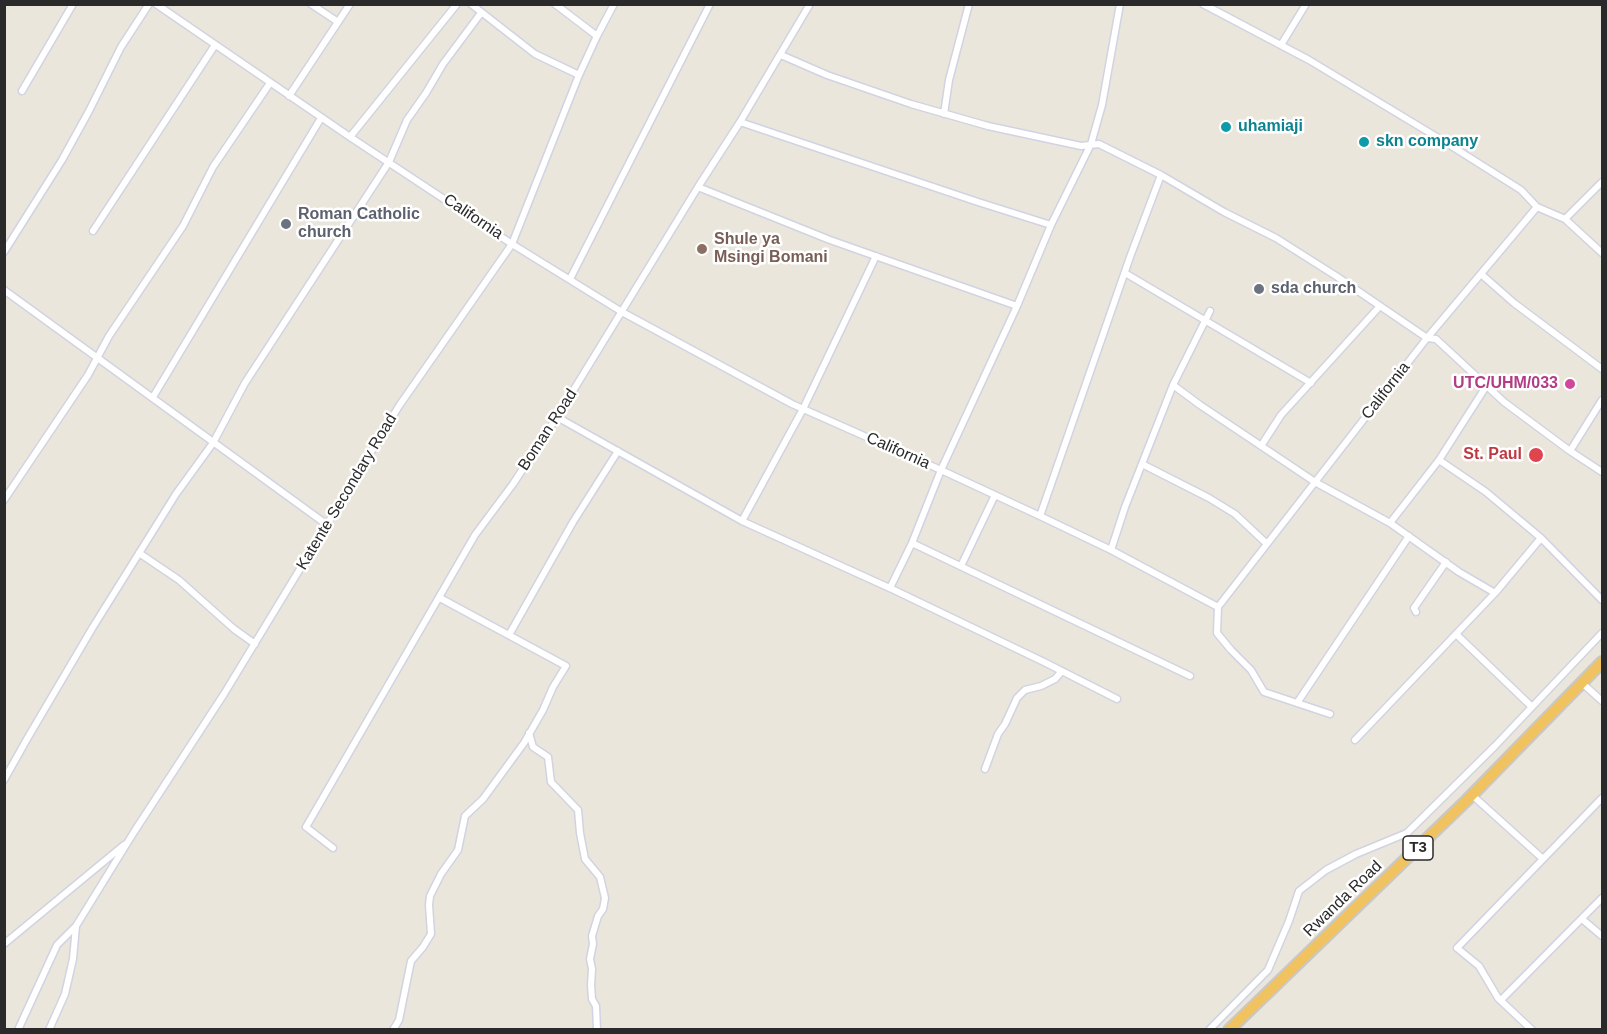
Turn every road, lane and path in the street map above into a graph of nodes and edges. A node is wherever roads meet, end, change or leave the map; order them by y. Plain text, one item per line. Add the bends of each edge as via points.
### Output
1 (73, 4) edge
2 (148, 4) edge
3 (156, 4) edge
4 (311, 4) edge
5 (350, 4) edge
6 (457, 4) edge
7 (471, 4) edge
8 (555, 4) edge
9 (614, 4) edge
10 (710, 4) edge
11 (810, 4) edge
12 (969, 4) edge
13 (1120, 4) edge
14 (1203, 4) edge
15 (1306, 4) edge
16 (481, 13) junction
17 (338, 22) junction
18 (597, 36) junction
19 (215, 45) junction
20 (1281, 45) junction
21 (781, 55) junction
22 (579, 75) junction
23 (270, 82) junction
24 (22, 91) dead end
25 (289, 96) junction
26 (944, 114) junction
27 (321, 118) junction
28 (740, 122) junction
29 (350, 137) junction
30 (1091, 144) junction
31 (389, 162) junction
32 (1161, 175) junction
33 (1602, 182) edge
34 (698, 187) junction
35 (1537, 207) junction
36 (1565, 219) junction
37 (1051, 225) junction
38 (93, 231) dead end
39 (512, 244) junction
40 (4, 252) edge
41 (1602, 253) edge
42 (876, 256) junction
43 (1125, 273) junction
44 (1481, 274) junction
45 (570, 279) junction
46 (4, 290) edge
47 (1017, 306) junction
48 (1380, 306) junction
49 (1210, 310) dead end
50 (622, 312) junction
51 (1205, 321) junction
52 (1427, 338) junction
53 (98, 357) junction
54 (1602, 369) edge
55 (1311, 383) junction
56 (1173, 385) junction
57 (1487, 386) junction
58 (153, 397) junction
59 (1602, 400) edge
60 (803, 409) junction
61 (557, 417) junction
62 (213, 443) junction
63 (1261, 446) junction
64 (618, 451) junction
65 (1570, 451) junction
66 (1439, 460) junction
67 (1142, 464) junction
68 (941, 470) junction
69 (1602, 472) edge
70 (1315, 482) junction
71 (995, 495) junction
72 (4, 500) edge
73 (1040, 516) junction
74 (742, 521) junction
75 (1390, 523) junction
76 (326, 525) junction
77 (1409, 536) junction
78 (1541, 538) junction
79 (912, 543) junction
80 (1267, 544) junction
81 (1111, 550) junction
82 (140, 554) junction
83 (1446, 562) junction
84 (961, 566) junction
85 (890, 588) junction
86 (1495, 593) junction
87 (440, 598) junction
88 (1602, 600) edge
89 (1218, 607) junction
90 (1416, 612) dead end
91 (1602, 633) edge
92 (1456, 634) junction
93 (508, 635) junction
94 (255, 644) junction
95 (1602, 662) edge
96 (1062, 671) junction
97 (1190, 676) dead end
98 (1582, 683) junction
99 (1117, 699) dead end
100 (1602, 701) edge
101 (1297, 703) junction
102 (1532, 707) junction
103 (1330, 714) dead end
104 (530, 733) junction
105 (1355, 740) dead end
106 (985, 769) dead end
107 (4, 780) edge
108 (1472, 795) junction
109 (1602, 798) edge
110 (129, 840) junction
111 (333, 848) dead end
112 (1543, 859) junction
113 (1602, 898) edge
114 (1582, 919) junction
115 (75, 926) junction
116 (1602, 936) edge
117 (4, 944) edge
118 (1501, 1000) junction
119 (18, 1029) edge
120 (49, 1029) edge
121 (393, 1029) edge
122 (597, 1029) edge
123 (1209, 1029) edge
124 (1229, 1029) edge
125 (1532, 1029) edge

1 - 24 street
2 - 40 street via 62,160
3 - 19 street, California
4 - 17 street
5 - 17 street
6 - 29 street
7 - 16 street
8 - 18 street
9 - 18 street, Katente Secondary Road
10 - 45 street
11 - 21 street, Boman Road
12 - 26 street
13 - 30 street
14 - 20 street
15 - 20 street
16 - 22 street via 535,54
16 - 31 street via 407,120
17 - 25 street
18 - 22 street, Katente Secondary Road
19 - 23 street, California
19 - 38 street
20 - 35 street via 1512,184
21 - 26 street via 827,75
21 - 28 street, Boman Road
22 - 39 street, Katente Secondary Road
23 - 25 street, California
23 - 53 street via 213,167 183,226
25 - 27 street, California
26 - 30 street via 1081,146
27 - 29 street, California
27 - 58 street
28 - 34 street, Boman Road
28 - 37 street
29 - 31 street, California
30 - 32 street via 1099,144
30 - 37 street
31 - 39 street, California
31 - 62 street via 245,383
32 - 43 street
32 - 48 street via 1276,238
33 - 36 street
34 - 42 street
34 - 50 street, Boman Road
35 - 36 street
35 - 44 street, California
36 - 41 street
37 - 47 street
39 - 45 street, California
39 - 76 street, Katente Secondary Road via 399,406
42 - 47 street
42 - 60 street
43 - 51 street
43 - 73 street
44 - 52 street, California
44 - 54 street
45 - 50 street, California
46 - 53 street
47 - 68 street
48 - 52 street
48 - 55 street
49 - 51 street
50 - 60 street, California
50 - 61 street, Boman Road
51 - 55 street
51 - 56 street
52 - 57 street via 1436,339
52 - 70 street, California
53 - 58 street
53 - 72 street
55 - 63 street via 1281,415
56 - 63 street
56 - 67 street
57 - 65 street
57 - 66 street
58 - 62 street
59 - 65 street
60 - 68 street, California
60 - 74 street
61 - 64 street
61 - 87 street, Boman Road via 476,535
62 - 76 street
62 - 82 street
63 - 70 street
64 - 74 street
64 - 93 street
65 - 69 street
66 - 75 street
66 - 78 street via 1486,492
67 - 80 street via 1235,514
67 - 81 street
68 - 71 street, California
68 - 79 street
70 - 75 street
70 - 80 street, California
71 - 73 street, California
71 - 84 street
73 - 81 street, California
74 - 85 street
75 - 77 street
76 - 94 street, Katente Secondary Road
77 - 83 street
77 - 101 street
78 - 86 street
78 - 88 street
79 - 84 street
79 - 85 street
80 - 89 street, California
81 - 89 street, California
82 - 94 street via 179,580
82 - 107 street
83 - 86 street
83 - 90 street via 1418,600
84 - 97 street
85 - 96 street
86 - 92 street
87 - 93 street
87 - 111 street, Boman Road via 306,827
89 - 101 street via 1217,633 1251,670 1264,692
91 - 102 street
92 - 102 street
92 - 105 street
93 - 104 street via 566,666
94 - 110 street, Katente Secondary Road
95 - 98 highway, Rwanda Road / T3
96 - 99 street
96 - 106 street via 1055,679 1025,690 1017,698
98 - 100 street
98 - 108 highway, Rwanda Road / T3
101 - 103 street
102 - 123 street via 1407,833 1326,870 1299,891 1268,970
104 - 121 street via 483,799 465,816 458,850 430,896 430,934 411,961 399,1020
104 - 122 street via 533,747 548,757 551,782 579,810 585,858 600,877 603,909 597,916 590,959
108 - 112 street
108 - 124 highway, Rwanda Road / T3
109 - 112 street
110 - 115 street, Katente Secondary Road
110 - 117 street
112 - 118 street via 1457,948 1479,966
113 - 114 street
114 - 116 street
114 - 118 street
115 - 119 street, Katente Secondary Road via 57,945
115 - 120 street via 65,994
118 - 125 street

